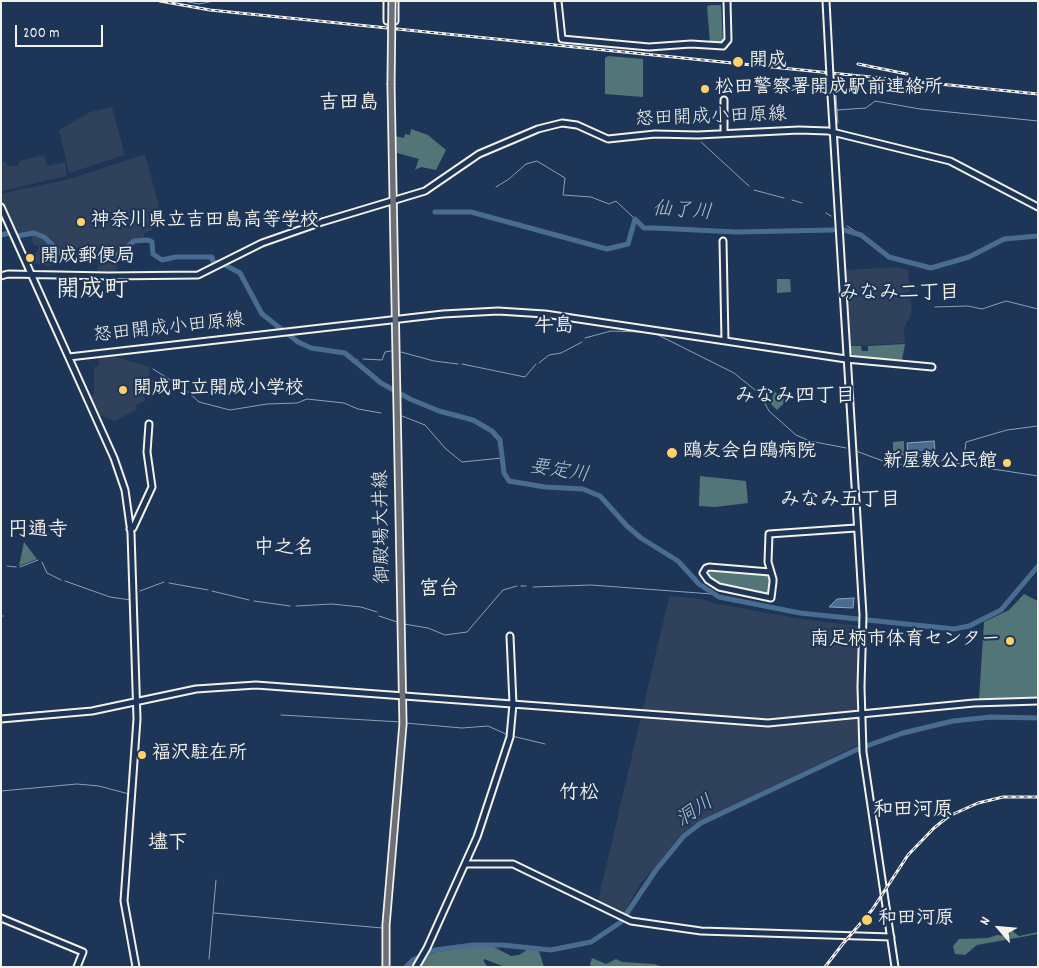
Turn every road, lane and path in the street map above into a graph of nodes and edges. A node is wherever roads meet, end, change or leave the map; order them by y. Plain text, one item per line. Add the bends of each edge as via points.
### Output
1 (387, 1) edge
2 (394, 1) edge
3 (558, 1) edge
4 (727, 1) edge
5 (826, 1) edge
6 (392, 21) junction
7 (724, 100) dead end
8 (724, 133) junction
9 (833, 133) junction
10 (392, 201) junction
11 (1, 207) edge
12 (1038, 208) edge
13 (723, 240) dead end
14 (32, 274) junction
15 (1, 276) edge
16 (394, 320) junction
17 (725, 341) junction
18 (69, 357) junction
19 (846, 360) junction
20 (932, 367) dead end
21 (149, 424) dead end
22 (856, 528) junction
23 (130, 529) junction
24 (770, 572) junction
25 (510, 636) dead end
26 (402, 695) junction
27 (137, 701) junction
28 (1038, 701) edge
29 (513, 704) junction
30 (862, 714) junction
31 (1, 719) edge
32 (465, 864) junction
33 (1, 918) edge
34 (891, 937) junction
35 (386, 965) edge
36 (76, 967) edge
37 (136, 967) edge
38 (416, 967) edge
39 (896, 967) edge

1 - 6 street via 387,21
2 - 6 main road, 御殿場大井線, bridge
3 - 4 street via 562,39 648,47 723,46 728,40
5 - 9 street, bridge
6 - 10 main road, 御殿場大井線, bridge
7 - 8 street
8 - 9 street, 怒田開成小田原線 via 799,130
8 - 10 street, 怒田開成小田原線 via 644,134 608,139 577,125 554,123 479,154 425,191
9 - 12 street, 怒田開成小田原線 via 950,161
9 - 19 street
10 - 14 street, 怒田開成小田原線 via 262,243 198,275
10 - 16 main road, 御殿場大井線
11 - 14 street, 怒田開成小田原線
13 - 17 street
14 - 15 street
14 - 18 street, 怒田開成小田原線
16 - 17 street, 怒田開成小田原線 via 458,313 525,312
16 - 18 street, 怒田開成小田原線
16 - 26 main road, 御殿場大井線
17 - 19 street, 怒田開成小田原線
18 - 23 street via 120,473
19 - 20 street, 怒田開成小田原線
19 - 22 street
21 - 23 street via 147,452 152,486
22 - 24 street via 769,534
22 - 30 street via 863,614
23 - 27 street
24 - 24 street via 709,567 703,573 718,587 771,598 773,582
25 - 29 street
26 - 27 street via 256,685 201,688
26 - 29 street
26 - 35 main road, 御殿場大井線 via 403,722 386,925
27 - 31 street via 92,710
27 - 37 street via 124,890 127,926
28 - 30 street
29 - 30 street via 768,723
29 - 32 street via 510,737
30 - 34 street via 863,745
32 - 34 street via 513,864 626,920 700,931
32 - 38 street
33 - 36 street via 83,952
34 - 39 street

